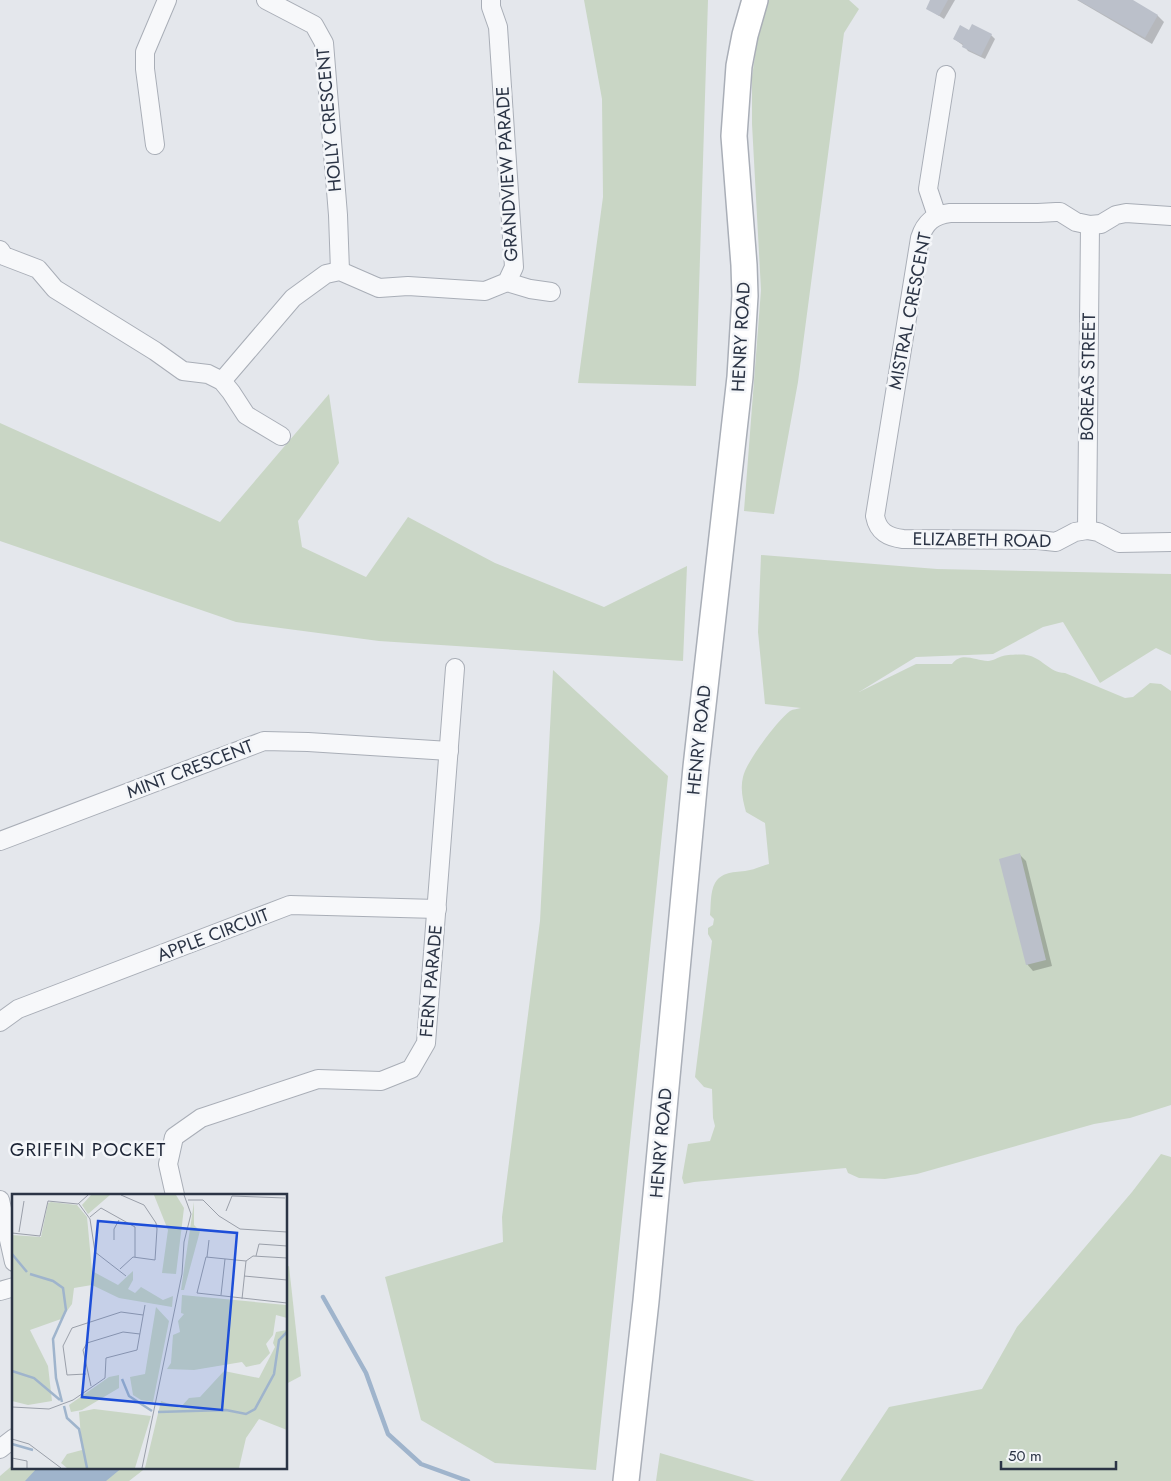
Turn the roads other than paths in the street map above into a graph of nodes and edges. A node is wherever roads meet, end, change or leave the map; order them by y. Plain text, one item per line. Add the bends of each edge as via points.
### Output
1 (167, 0) edge
2 (266, 0) edge
3 (492, 0) edge
4 (755, 0) edge
5 (946, 75) dead end
6 (155, 145) dead end
7 (937, 216) junction
8 (1171, 216) edge
9 (1090, 225) junction
10 (0, 250) edge
11 (340, 271) junction
12 (507, 282) junction
13 (552, 292) dead end
14 (222, 381) junction
15 (281, 436) dead end
16 (880, 530) joint
17 (1087, 530) junction
18 (1171, 542) edge
19 (455, 668) dead end
20 (448, 751) junction
21 (0, 840) edge
22 (438, 909) junction
23 (0, 1022) edge
24 (175, 1194) edge
25 (0, 1200) edge
26 (12, 1253) edge
27 (12, 1440) edge
28 (0, 1449) edge
29 (626, 1481) edge

1 - 6 street via 146,52 145,69
2 - 11 street, HOLLY CRESCENT via 314,24 324,43
3 - 12 street, GRANDVIEW PARADE via 491,7 498,26 514,267
4 - 29 main road, HENRY ROAD via 739,66 734,136 745,296 740,377 696,767
5 - 7 street via 928,189
7 - 9 street, MISTRAL CRESCENT via 950,213 1060,212 1076,222
7 - 16 street, MISTRAL CRESCENT via 926,225 920,238 876,510
8 - 9 street via 1126,213 1101,224
9 - 17 street, BOREAS STREET
10 - 14 street via 4,256 38,270 55,290 183,371 208,374
11 - 12 street, GRANDVIEW PARADE via 379,288 408,286 485,291
11 - 14 street via 326,274 292,298
12 - 13 street
14 - 15 street via 246,414
16 - 17 street, ELIZABETH ROAD via 890,537 903,539 1053,542
17 - 18 street via 1119,543
19 - 20 street, FERN PARADE
20 - 21 street, MINT CRESCENT via 264,741
20 - 22 street, FERN PARADE
22 - 23 street, APPLE CIRCUIT via 290,905 18,1009
22 - 24 street, FERN PARADE via 426,1044 411,1069 381,1081 318,1079 202,1118 174,1137 168,1164
25 - 26 street
27 - 28 street

